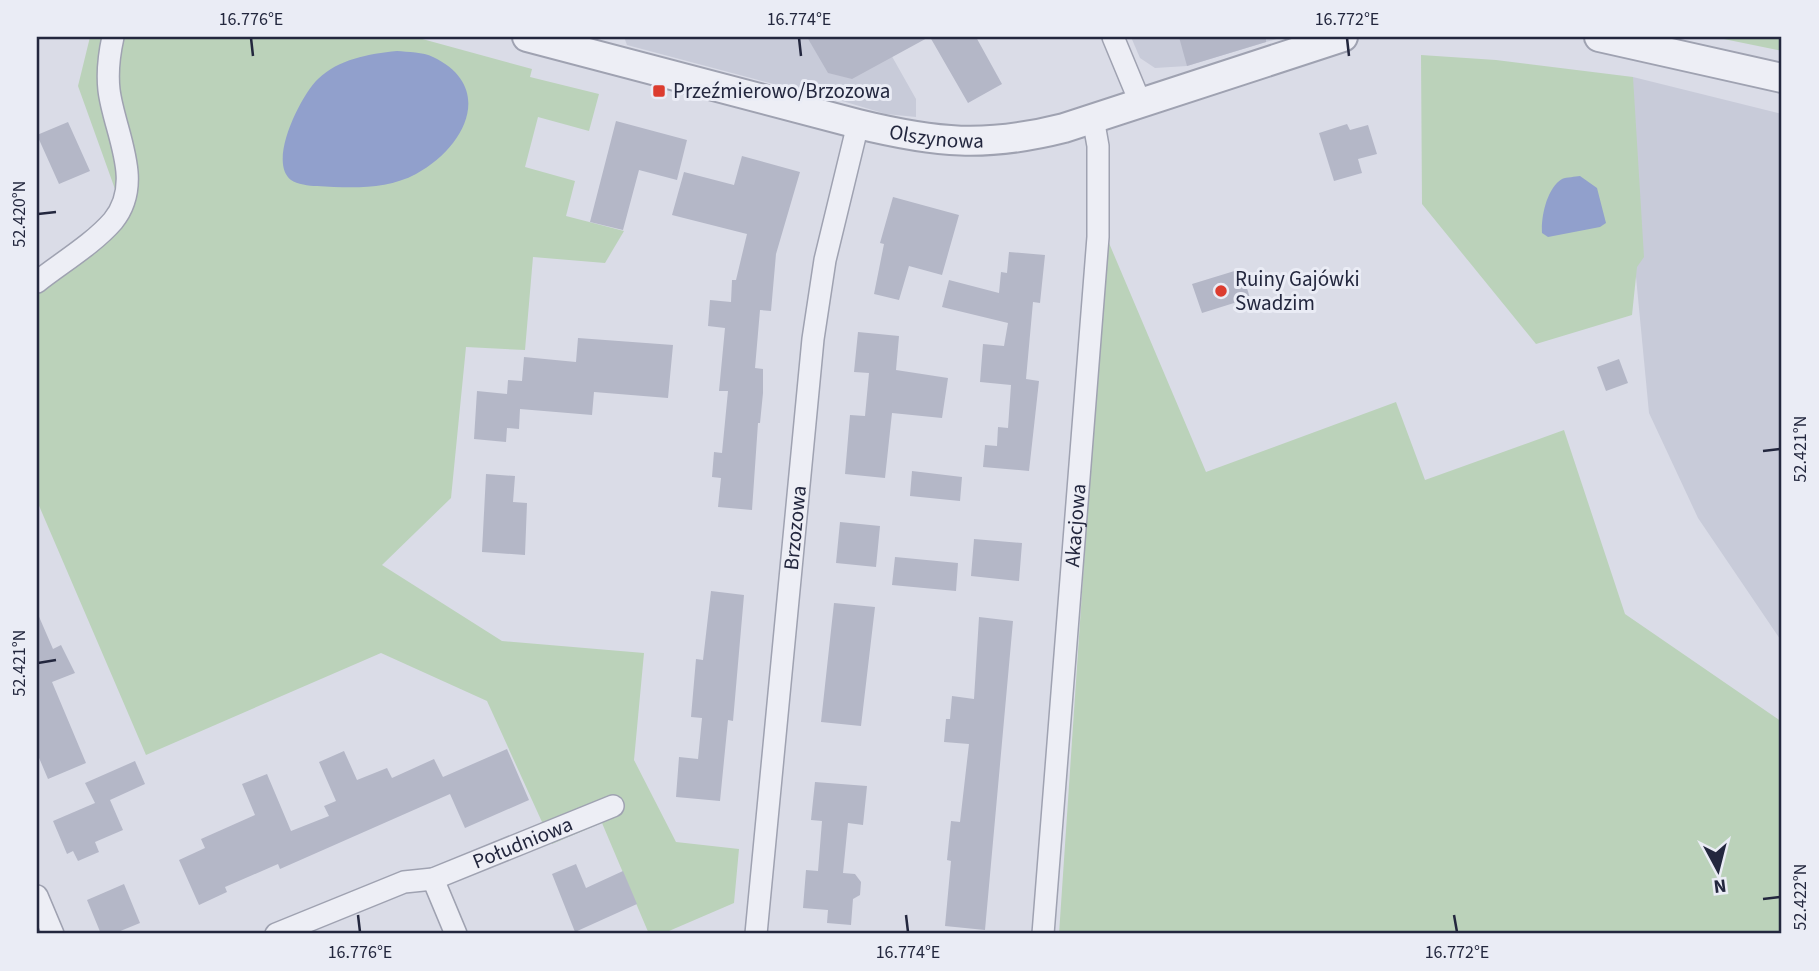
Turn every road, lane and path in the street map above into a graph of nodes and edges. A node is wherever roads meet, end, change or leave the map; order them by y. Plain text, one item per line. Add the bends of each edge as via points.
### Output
1 (113, 37) edge
2 (527, 37) edge
3 (1113, 37) edge
4 (1343, 37) edge
5 (1599, 37) edge
6 (1782, 78) edge
7 (1140, 102) junction
8 (1093, 118) junction
9 (858, 124) junction
10 (37, 282) edge
11 (613, 806) dead end
12 (433, 879) junction
13 (37, 896) edge
14 (53, 934) edge
15 (276, 934) edge
16 (456, 934) edge
17 (755, 934) edge
18 (1044, 934) edge

1 - 10 street via 109,91 127,172 124,198 111,223
2 - 9 street, Olszynowa
3 - 7 street
4 - 7 street, Olszynowa
5 - 6 street
7 - 8 street, Olszynowa
8 - 9 street, Olszynowa via 1023,138 985,143 908,136
8 - 18 street, Akacjowa via 1098,146 1098,237
9 - 17 street, Brzozowa via 825,260 813,339
11 - 12 street, Południowa
12 - 15 street, Południowa via 404,882
12 - 16 street
13 - 14 street

